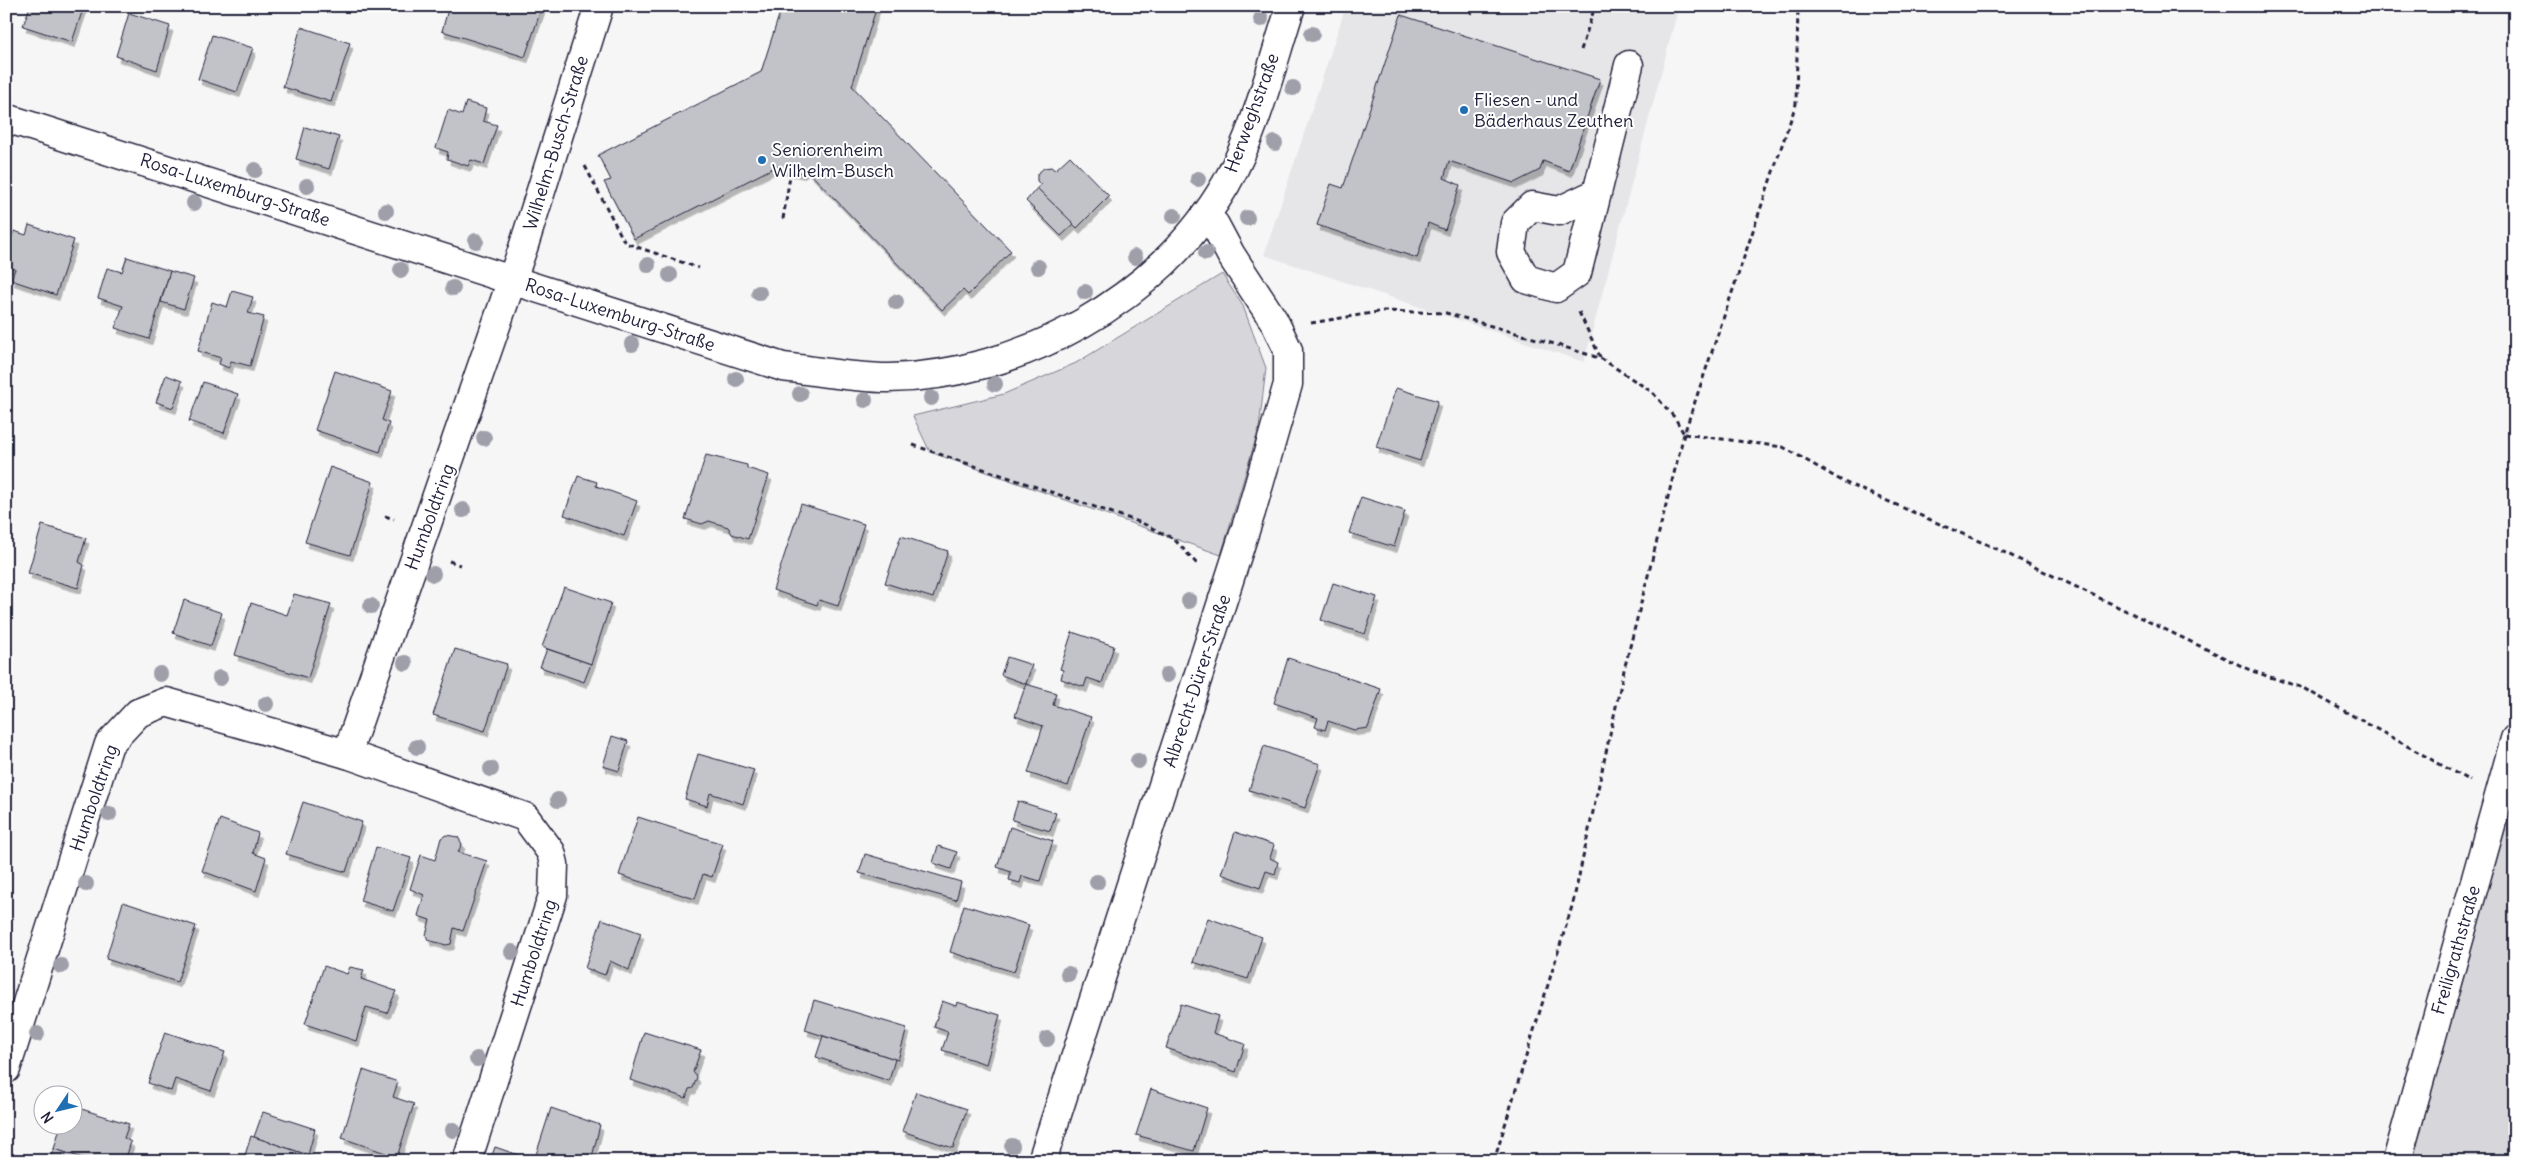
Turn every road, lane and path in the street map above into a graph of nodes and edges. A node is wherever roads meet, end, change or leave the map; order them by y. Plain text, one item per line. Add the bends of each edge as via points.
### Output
1 (599, 6) edge
2 (1291, 6) edge
3 (1474, 6) edge
4 (1595, 6) edge
5 (1798, 6) edge
6 (1471, 14) dead end
7 (1581, 50) dead end
8 (1629, 65) dead end
9 (6, 118) edge
10 (586, 156) dead end
11 (791, 170) dead end
12 (1597, 193) junction
13 (1205, 216) junction
14 (783, 219) dead end
15 (699, 268) dead end
16 (510, 279) junction
17 (1565, 281) junction
18 (1280, 335) junction
19 (1602, 359) junction
20 (1684, 434) junction
21 (913, 445) dead end
22 (1225, 592) junction
23 (2515, 739) edge
24 (346, 754) junction
25 (2500, 793) junction
26 (6, 1069) edge
27 (467, 1161) edge
28 (1042, 1161) edge
29 (1494, 1161) edge
30 (2397, 1161) edge

1 - 16 street, Wilhelm-Busch-Straße
2 - 13 street, Herweghstraße via 1238,159
3 - 6 path
4 - 7 path
5 - 20 path via 1796,104
8 - 12 street
9 - 16 street, Rosa-Luxemburg-Straße
10 - 15 path via 585,165 626,243
11 - 14 path
12 - 17 street via 1577,273
12 - 17 street via 1559,211 1532,206 1515,223 1511,252 1526,279 1556,288
13 - 16 street, Rosa-Luxemburg-Straße via 1167,260 1126,294 1074,327 993,362 955,372 889,378 783,367
13 - 18 street, Albrecht-Dürer-Straße via 1215,224
16 - 24 street, Humboldtring via 465,418
17 - 19 path
18 - 19 path via 1318,320 1384,311 1446,313
18 - 22 street, Albrecht-Dürer-Straße via 1288,350 1288,384
19 - 20 path via 1652,392 1675,418
20 - 25 path via 1783,447 1844,482 1997,549 2252,671 2304,688 2459,777
20 - 29 path via 1624,670 1573,902
21 - 22 path via 1142,523 1174,539 1192,556 1212,584
22 - 28 street, Albrecht-Dürer-Straße
23 - 25 street, Freiligrathstraße
24 - 26 street, Humboldtring via 166,702 138,713 109,744
24 - 27 street, Humboldtring via 525,816 551,852 553,895
25 - 30 street, Freiligrathstraße

